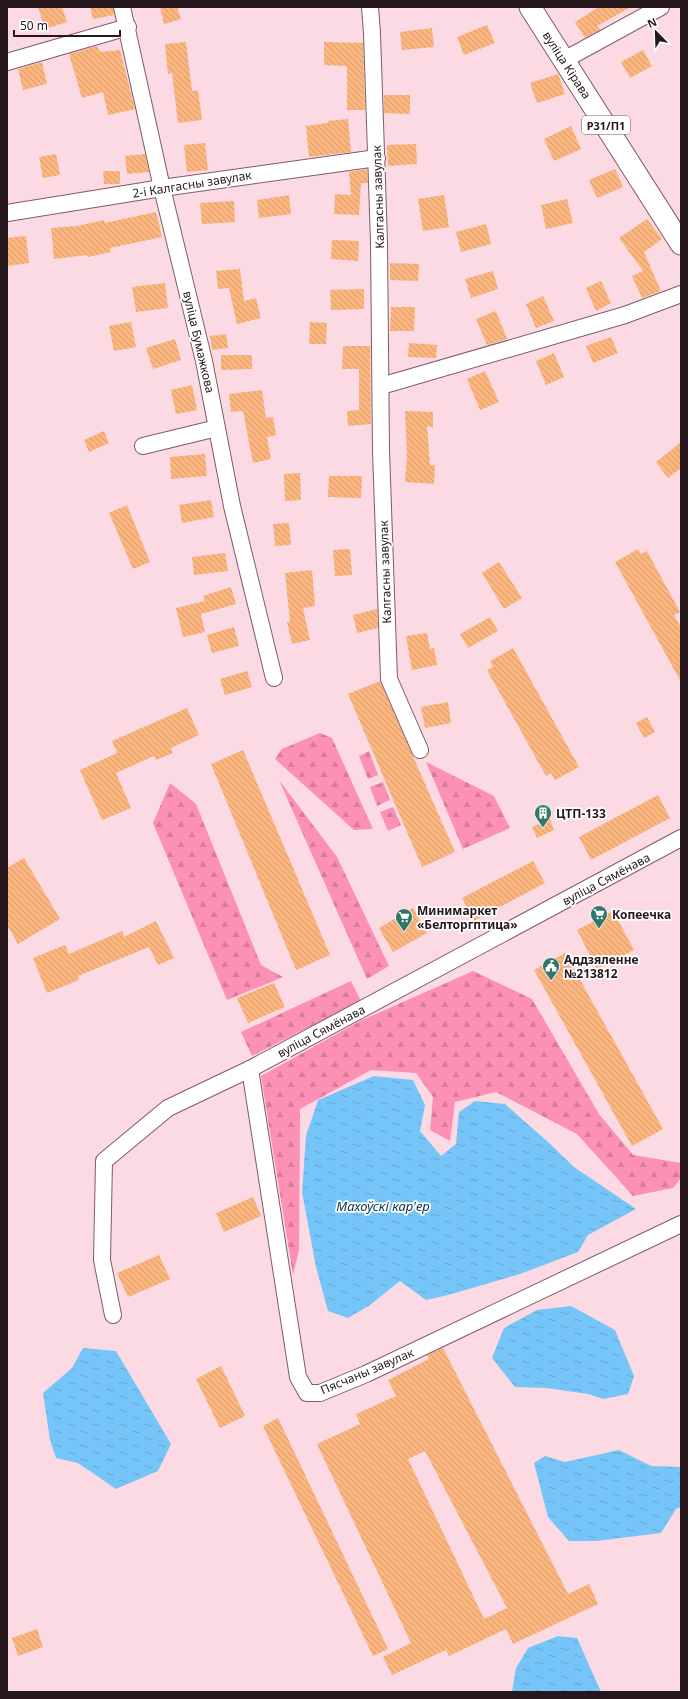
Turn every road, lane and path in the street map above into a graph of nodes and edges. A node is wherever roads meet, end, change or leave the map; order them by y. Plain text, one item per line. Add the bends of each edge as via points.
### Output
1 (122, 7) edge
2 (370, 7) edge
3 (530, 7) edge
4 (660, 7) edge
5 (128, 27) junction
6 (564, 60) junction
7 (7, 62) edge
8 (377, 158) junction
9 (162, 188) junction
10 (7, 212) edge
11 (681, 244) edge
12 (681, 294) edge
13 (381, 386) junction
14 (217, 428) junction
15 (143, 446) dead end
16 (274, 678) dead end
17 (420, 750) dead end
18 (681, 838) edge
19 (250, 1069) junction
20 (681, 1224) edge
21 (113, 1315) dead end

1 - 5 street, вуліца Бумажкова
2 - 8 street, Калгасны завулак
3 - 6 main road, вуліца Кірава / Р31/П1
4 - 6 street
5 - 7 street
5 - 9 street, вуліца Бумажкова
6 - 11 main road, вуліца Кірава / Р31/П1
8 - 9 street, 2-і Калгасны завулак
8 - 13 street, Калгасны завулак
9 - 10 street, 2-і Калгасны завулак
9 - 14 street, вуліца Бумажкова via 204,361
12 - 13 street via 625,315
13 - 17 street, Калгасны завулак via 389,679
14 - 15 street
14 - 16 street, вуліца Бумажкова via 232,506
18 - 19 street, вуліца Сямёнава
19 - 20 street, Пясчаны завулак via 298,1377 307,1393 320,1393 366,1374
19 - 21 street, вуліца Сямёнава via 168,1108 104,1161 102,1260

